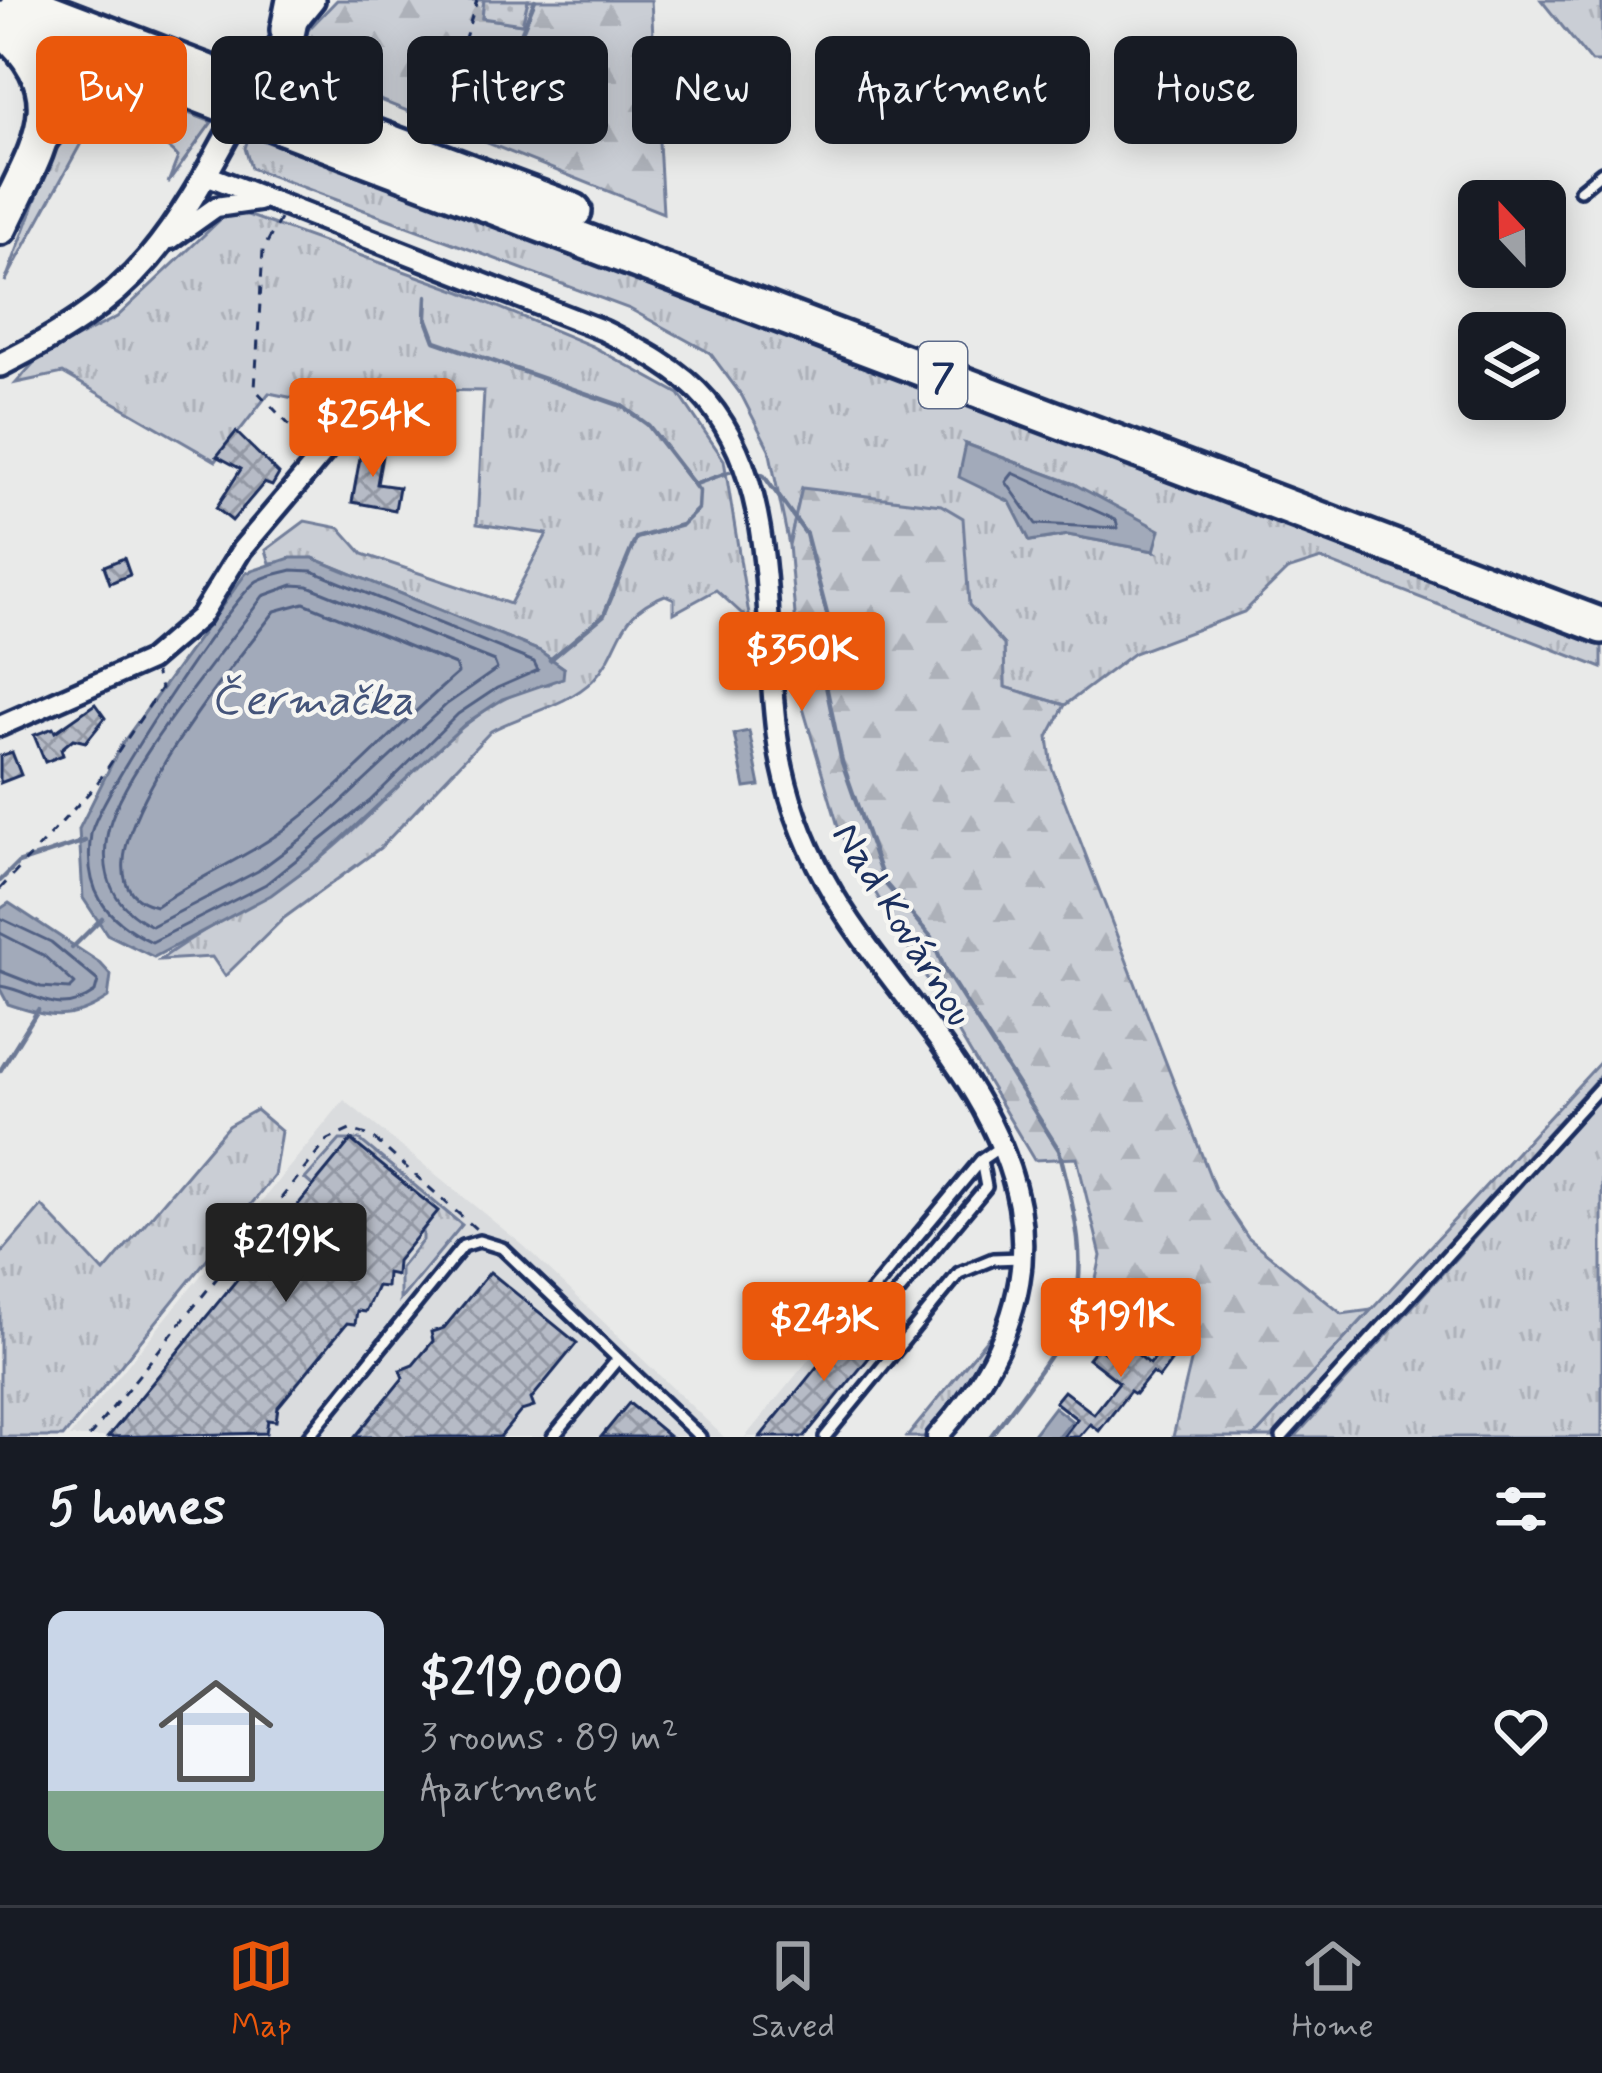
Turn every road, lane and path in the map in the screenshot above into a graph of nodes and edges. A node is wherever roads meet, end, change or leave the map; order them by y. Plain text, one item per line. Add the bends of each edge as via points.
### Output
1 (19, 0) edge
2 (313, 0) edge
3 (477, 0) edge
4 (291, 15) edge
5 (0, 22) edge
6 (466, 36) edge
7 (36, 65) edge
8 (187, 83) edge
9 (190, 83) junction
10 (211, 90) edge
11 (38, 144) edge
12 (358, 144) edge
13 (361, 144) edge
14 (1602, 172) edge
15 (204, 174) junction
16 (1580, 190) dead end
17 (284, 205) junction
18 (0, 227) edge
19 (150, 256) junction
20 (2, 350) edge
21 (342, 431) dead end
22 (320, 457) junction
23 (1602, 601) edge
24 (1602, 626) edge
25 (150, 660) junction
26 (0, 726) edge
27 (0, 889) edge
28 (1602, 1084) edge
29 (1000, 1147) junction
30 (982, 1160) junction
31 (479, 1241) junction
32 (1022, 1258) junction
33 (617, 1360) junction
34 (89, 1437) edge
35 (308, 1437) edge
36 (553, 1437) edge
37 (700, 1437) edge
38 (825, 1437) edge
39 (937, 1437) edge
40 (1282, 1437) edge

1 - 9 highway, 7
2 - 4 street
3 - 6 path
4 - 15 street
5 - 7 highway
5 - 9 highway
8 - 9 highway
9 - 10 highway, 7, bridge
11 - 18 highway
12 - 24 highway, 7
13 - 23 highway, 7
14 - 16 lane
15 - 17 street, Nad Kovárnou
15 - 19 street
17 - 19 street via 216,207
17 - 22 path via 263,250 255,389
17 - 29 street, Nad Kovárnou via 602,331 650,354 708,402 749,484 777,740 811,850
19 - 20 street via 64,332
21 - 22 street
22 - 25 street via 242,549 200,617
25 - 26 street
25 - 27 path via 161,688 96,785
28 - 40 lane
29 - 30 lane
29 - 32 street, Nad Kovárnou via 1019,1209
30 - 30 lane via 861,1304 878,1318 986,1187
31 - 33 lane via 502,1248
31 - 34 path via 472,1223 371,1136 350,1130 328,1140
31 - 35 lane via 463,1246
32 - 38 lane via 958,1273
32 - 39 street, Nad Kovárnou via 992,1365
33 - 36 lane
33 - 37 lane

